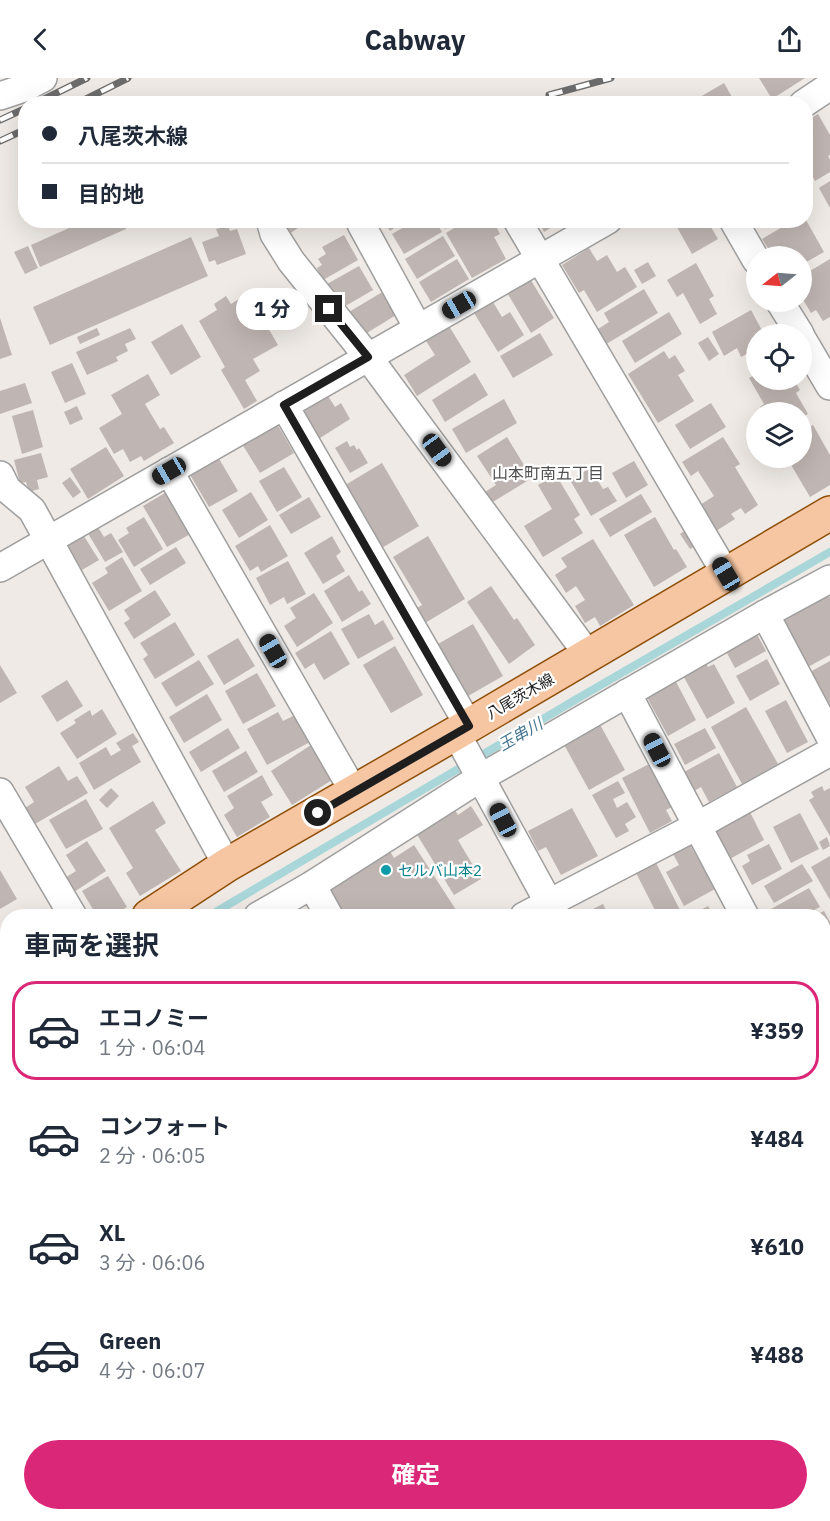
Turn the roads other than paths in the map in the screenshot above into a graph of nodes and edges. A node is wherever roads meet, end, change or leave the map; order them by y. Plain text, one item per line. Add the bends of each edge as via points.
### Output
1 (44, 78) edge
2 (830, 86) edge
3 (0, 96) edge
4 (813, 97) edge
5 (272, 228) edge
6 (363, 228) edge
7 (521, 228) edge
8 (594, 228) edge
9 (738, 228) edge
10 (748, 246) edge
11 (539, 260) junction
12 (418, 328) junction
13 (812, 356) edge
14 (368, 357) junction
15 (830, 386) edge
16 (284, 405) junction
17 (169, 471) junction
18 (0, 475) edge
19 (830, 513) edge
20 (48, 540) junction
21 (0, 568) edge
22 (726, 574) junction
23 (830, 579) edge
24 (765, 615) junction
25 (589, 656) junction
26 (627, 693) junction
27 (830, 737) edge
28 (469, 750) junction
29 (830, 752) edge
30 (0, 792) edge
31 (354, 792) junction
32 (697, 826) junction
33 (227, 865) junction
34 (312, 885) junction
35 (69, 909) edge
36 (160, 909) edge
37 (270, 909) edge
38 (325, 909) edge
39 (551, 909) edge
40 (554, 909) edge
41 (741, 909) edge

1 - 3 street
2 - 4 street
5 - 14 street via 291,261
6 - 12 street
7 - 11 street
8 - 11 street
9 - 10 street
11 - 12 street
11 - 22 street
12 - 14 street
13 - 15 street
14 - 16 street
14 - 25 street
16 - 17 street
16 - 28 street
17 - 20 street
17 - 31 street
18 - 20 street via 7,489 32,510
19 - 22 main road, 八尾茨木線
20 - 21 street
20 - 33 street
22 - 25 main road, 八尾茨木線
23 - 24 street
24 - 26 street
24 - 27 street
25 - 28 main road, 八尾茨木線
26 - 28 street
26 - 32 street
28 - 31 main road, 八尾茨木線
28 - 34 street
28 - 39 street
29 - 32 street
30 - 35 street
31 - 33 main road, 八尾茨木線
32 - 40 street
32 - 41 street
33 - 36 main road, 八尾茨木線
34 - 37 street
34 - 38 street

